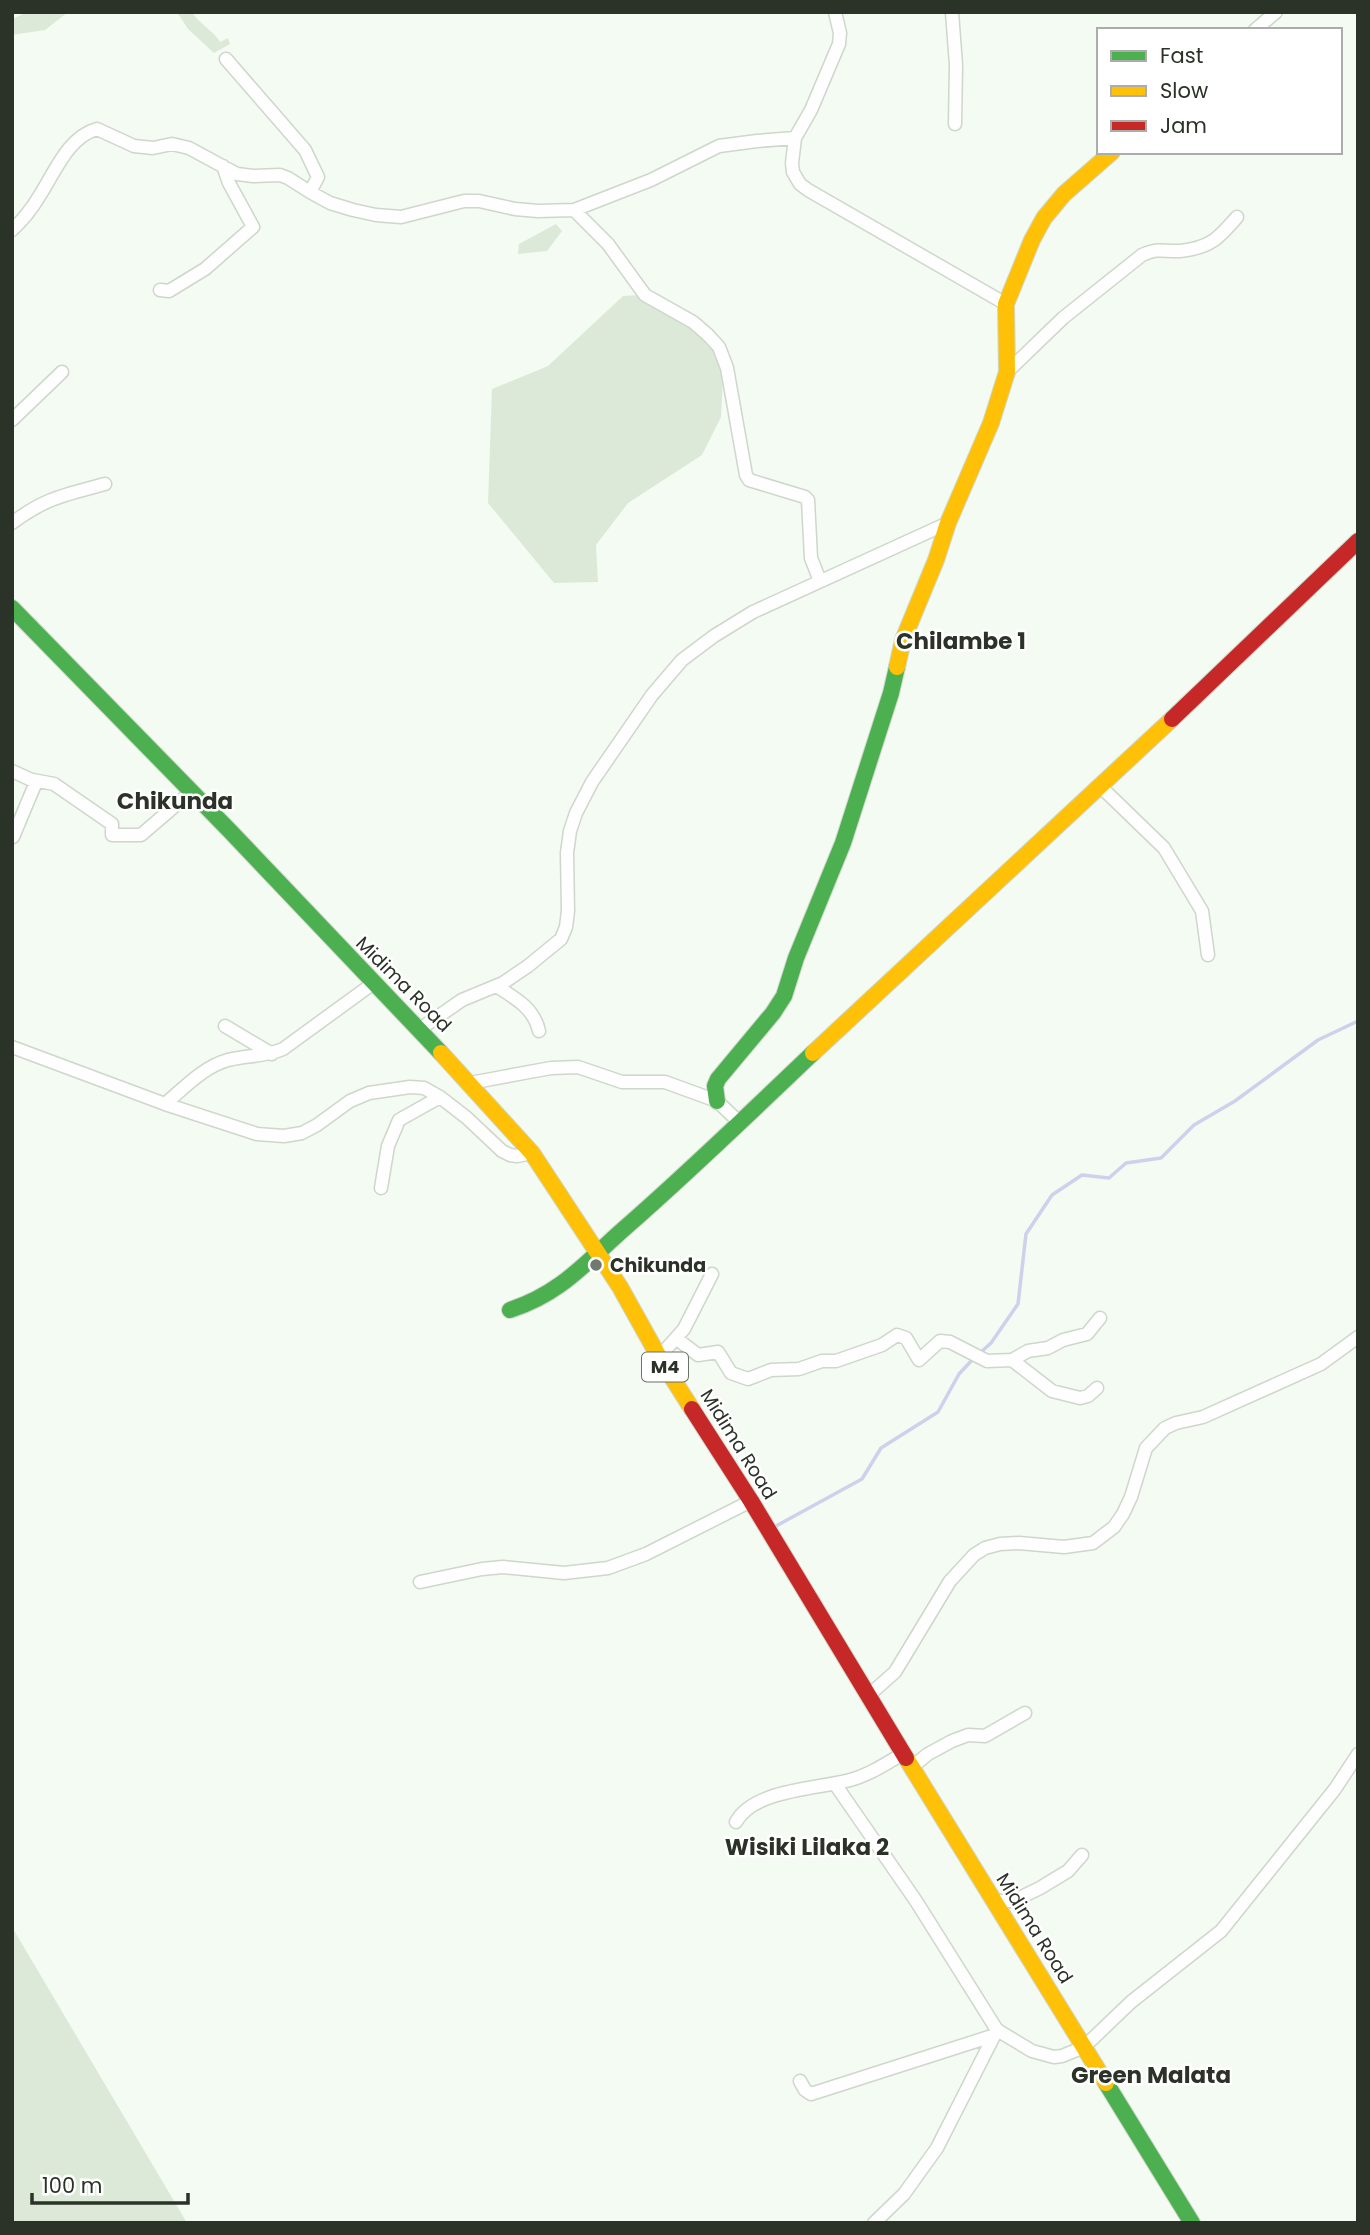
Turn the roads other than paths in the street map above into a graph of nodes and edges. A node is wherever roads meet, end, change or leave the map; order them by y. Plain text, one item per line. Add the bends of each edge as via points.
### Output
1 (835, 12) edge
2 (952, 12) edge
3 (1276, 12) edge
4 (1257, 28) edge
5 (226, 59) dead end
6 (955, 124) dead end
7 (795, 138) junction
8 (1110, 154) edge
9 (223, 166) junction
10 (310, 192) junction
11 (574, 210) junction
12 (1237, 216) dead end
13 (12, 230) edge
14 (160, 290) dead end
15 (1006, 304) junction
16 (1007, 372) junction
17 (62, 373) dead end
18 (12, 420) edge
19 (105, 484) dead end
20 (12, 523) edge
21 (947, 523) junction
22 (1358, 541) edge
23 (820, 581) junction
24 (12, 608) edge
25 (12, 771) edge
26 (33, 780) junction
27 (1100, 786) junction
28 (191, 792) junction
29 (13, 837) edge
30 (1208, 955) dead end
31 (375, 982) junction
32 (496, 986) junction
33 (225, 1026) dead end
34 (420, 1029) junction
35 (539, 1031) dead end
36 (12, 1046) edge
37 (272, 1054) junction
38 (470, 1083) junction
39 (440, 1097) junction
40 (717, 1101) junction
41 (165, 1104) junction
42 (740, 1123) junction
43 (532, 1153) junction
44 (381, 1188) dead end
45 (598, 1251) junction
46 (712, 1274) dead end
47 (510, 1310) dead end
48 (1100, 1318) dead end
49 (1358, 1336) edge
50 (677, 1339) junction
51 (659, 1357) junction
52 (1012, 1360) junction
53 (1097, 1388) dead end
54 (751, 1501) junction
55 (421, 1582) dead end
56 (868, 1696) junction
57 (1025, 1713) dead end
58 (1358, 1754) edge
59 (908, 1760) junction
60 (835, 1784) junction
61 (736, 1822) dead end
62 (1082, 1855) dead end
63 (993, 1901) junction
64 (994, 2033) junction
65 (1084, 2048) junction
66 (800, 2081) dead end
67 (874, 2223) edge
68 (1192, 2223) edge

1 - 7 street via 839,44
2 - 6 street
3 - 4 street
5 - 10 street via 305,150 318,177
7 - 11 street via 719,146 651,180
7 - 15 street via 792,163 800,184
8 - 15 street via 1044,218
9 - 10 street via 237,174 280,175
9 - 13 street via 179,145 134,146 97,129 90,131 63,157
9 - 14 street via 253,227 205,270 169,291
10 - 11 street via 352,210 401,217 464,201 538,211
11 - 23 street via 608,244 645,295 693,322 719,348 727,368 746,475 808,500 811,558
12 - 16 street via 1209,245 1142,255 1063,318
15 - 16 street
16 - 21 street via 991,423
17 - 18 street
19 - 20 street via 46,501
21 - 23 street
21 - 40 street via 903,640 891,693 843,842 788,985 773,1013 718,1079
22 - 27 street
23 - 32 street via 714,636 664,680 592,782 576,813 567,853 568,911 561,939
24 - 28 street, Midima Road / M4
25 - 26 street
26 - 28 street via 54,784 112,824 112,835 141,835
26 - 29 street
27 - 30 street via 1164,848 1202,911
27 - 42 street
28 - 31 street, Midima Road / M4
31 - 34 street, Midima Road / M4
31 - 37 street
32 - 34 street via 462,1000
32 - 35 street via 536,1017
33 - 37 street
34 - 38 street, Midima Road / M4
36 - 41 street
37 - 41 street via 226,1060
38 - 40 street via 566,1066 622,1082 665,1082
38 - 43 street, Midima Road / M4
39 - 41 street via 410,1087 369,1093 302,1133 284,1136 257,1134
39 - 43 street via 502,1151 517,1156
39 - 44 street via 398,1120
40 - 42 street
42 - 45 street
43 - 45 street, Midima Road / M4
45 - 47 street via 567,1282 527,1306
45 - 51 street, Midima Road / M4
46 - 50 street
48 - 52 street via 1087,1334
49 - 56 street via 1321,1364 1203,1417 1165,1428 1146,1448 1123,1514 1093,1543 1064,1547 1019,1542 985,1548 974,1555 950,1581 895,1672
50 - 51 street
50 - 52 street via 698,1355 718,1352 731,1373 748,1380 771,1370 836,1361 897,1335 906,1338 919,1360 940,1341 987,1361
51 - 54 street, Midima Road / M4
52 - 53 street via 1052,1391 1080,1398
54 - 55 street via 608,1568 564,1573 503,1567
54 - 56 street, Midima Road / M4
56 - 59 street, Midima Road / M4
57 - 59 street via 985,1736 964,1736
58 - 65 street via 1221,1931 1131,2002
59 - 60 street
59 - 63 street, Midima Road / M4
60 - 61 street via 779,1794 750,1807
60 - 64 street via 916,1901
62 - 63 street via 1068,1871 1040,1888 1013,1901
63 - 65 street, Midima Road / M4
64 - 65 street via 1054,2057
64 - 66 street via 811,2094
64 - 67 street via 937,2148 904,2194
65 - 68 street, Midima Road / M4

